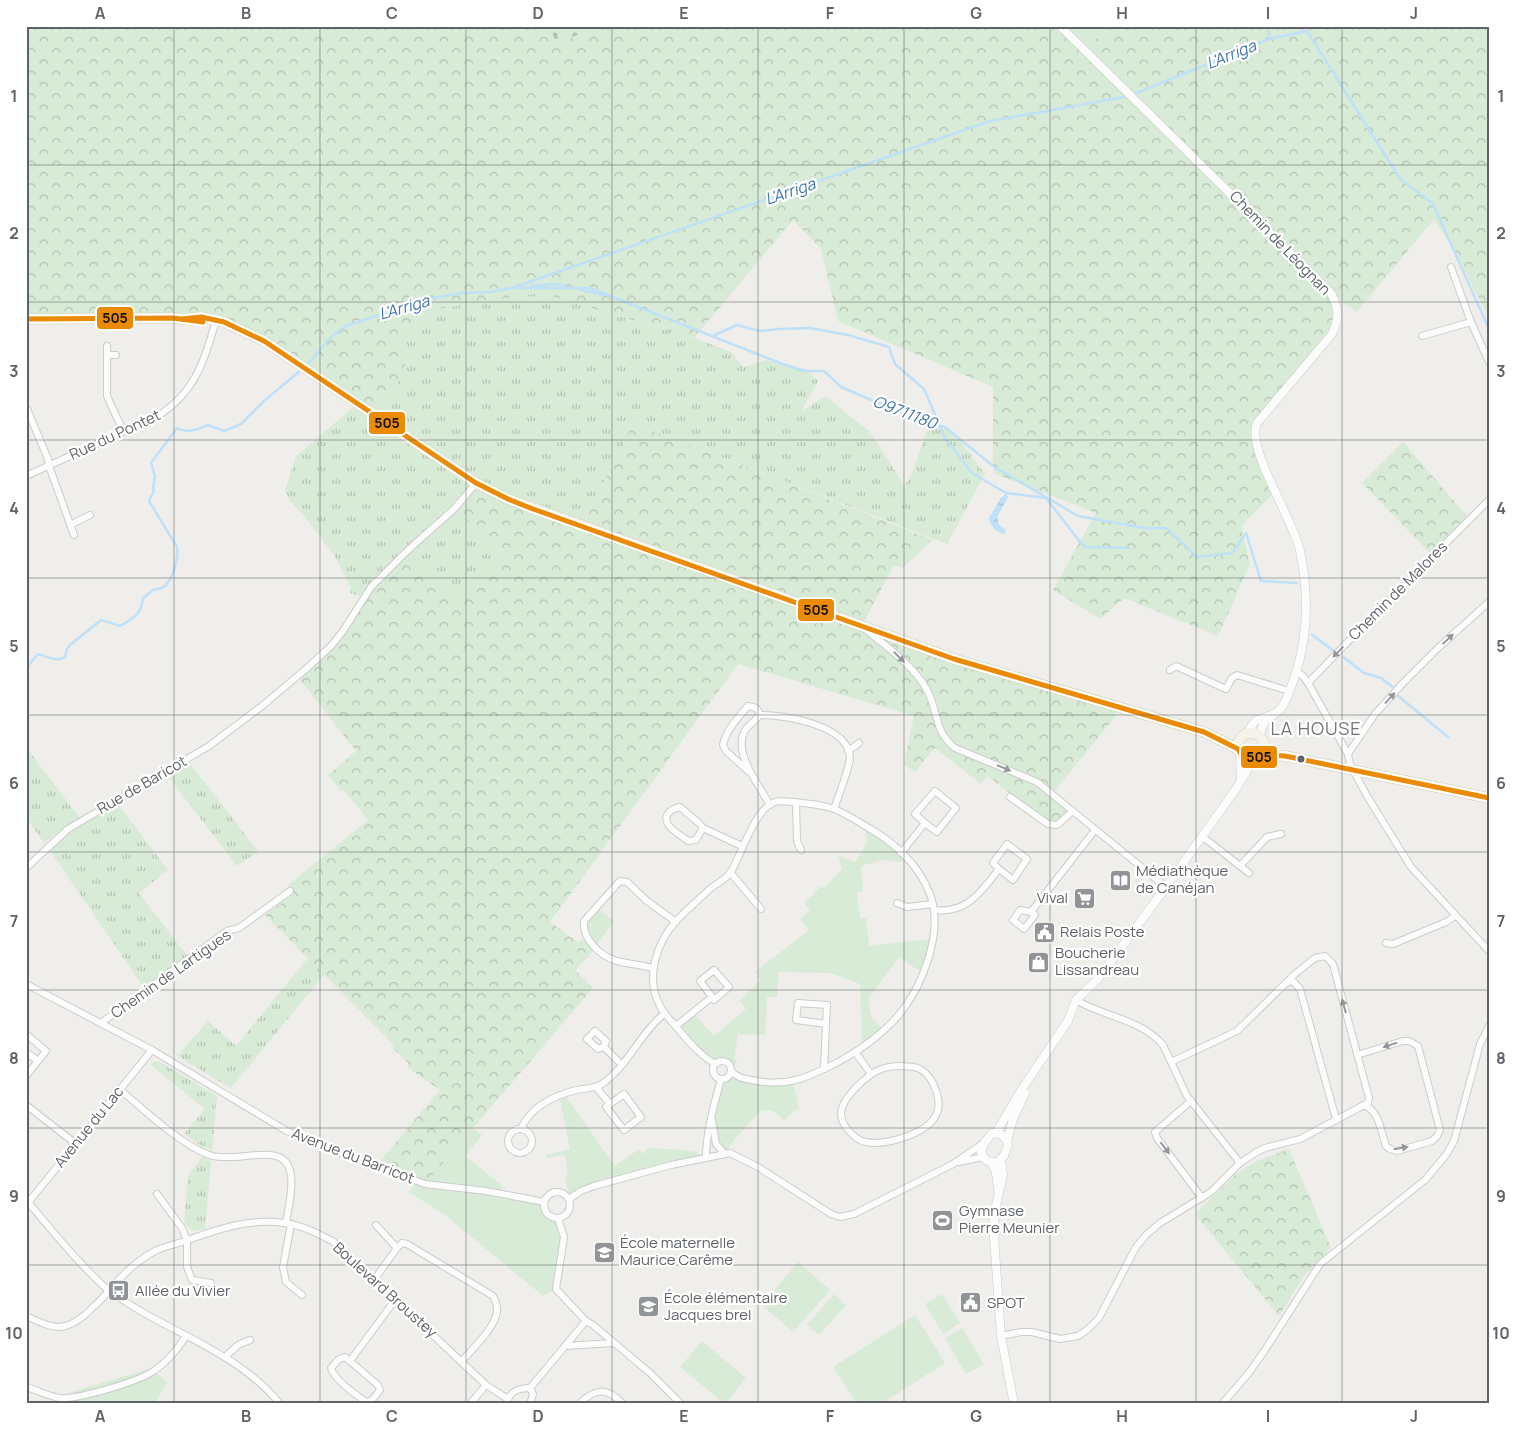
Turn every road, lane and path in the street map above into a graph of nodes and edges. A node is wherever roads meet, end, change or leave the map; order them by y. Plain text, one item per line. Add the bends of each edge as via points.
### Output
1 (1060, 26) edge
2 (1451, 267) dead end
3 (182, 318) junction
4 (26, 319) edge
5 (1471, 322) junction
6 (215, 324) junction
7 (244, 332) junction
8 (1422, 336) dead end
9 (107, 346) dead end
10 (116, 354) dead end
11 (107, 355) junction
12 (1489, 362) edge
13 (28, 409) dead end
14 (29, 421) edge
15 (123, 431) junction
16 (49, 466) junction
17 (26, 476) edge
18 (476, 483) junction
19 (1489, 500) edge
20 (90, 515) dead end
21 (70, 525) junction
22 (74, 535) dead end
23 (1489, 602) edge
24 (861, 626) junction
25 (1170, 670) dead end
26 (1296, 672) junction
27 (1308, 683) junction
28 (1289, 692) junction
29 (1275, 714) junction
30 (760, 715) junction
31 (1204, 732) junction
32 (1243, 735) junction
33 (1262, 740) junction
34 (859, 743) dead end
35 (848, 751) junction
36 (1238, 751) junction
37 (1348, 754) junction
38 (1285, 756) junction
39 (1257, 757) junction
40 (1354, 770) junction
41 (751, 773) junction
42 (1241, 782) junction
43 (1010, 797) dead end
44 (1489, 798) edge
45 (796, 802) junction
46 (770, 804) junction
47 (834, 809) junction
48 (1073, 811) junction
49 (926, 823) junction
50 (703, 828) junction
51 (1095, 830) junction
52 (1281, 834) dead end
53 (1203, 836) junction
54 (742, 846) junction
55 (801, 850) dead end
56 (902, 853) junction
57 (1240, 866) junction
58 (26, 868) edge
59 (999, 868) junction
60 (730, 872) junction
61 (1248, 873) dead end
62 (1166, 887) junction
63 (290, 891) dead end
64 (897, 903) dead end
65 (933, 907) junction
66 (761, 909) dead end
67 (1032, 912) dead end
68 (1455, 916) junction
69 (676, 922) junction
70 (1386, 943) dead end
71 (1489, 951) edge
72 (653, 968) junction
73 (1288, 982) junction
74 (26, 984) edge
75 (712, 996) junction
76 (1076, 1000) junction
77 (664, 1014) junction
78 (101, 1023) junction
79 (826, 1024) junction
80 (676, 1026) junction
81 (1489, 1026) edge
82 (26, 1034) edge
83 (604, 1047) dead end
84 (152, 1050) junction
85 (26, 1052) edge
86 (855, 1052) junction
87 (1046, 1054) junction
88 (1357, 1055) junction
89 (38, 1062) junction
90 (1171, 1062) junction
91 (621, 1064) junction
92 (715, 1064) junction
93 (824, 1069) junction
94 (731, 1070) junction
95 (871, 1074) junction
96 (26, 1076) edge
97 (721, 1079) junction
98 (596, 1087) junction
99 (119, 1089) junction
100 (1191, 1102) junction
101 (26, 1104) edge
102 (610, 1104) junction
103 (1363, 1105) junction
104 (1336, 1119) junction
105 (712, 1120) junction
106 (521, 1129) dead end
107 (996, 1133) junction
108 (1007, 1141) junction
109 (985, 1142) junction
110 (76, 1144) junction
111 (725, 1154) junction
112 (983, 1157) junction
113 (706, 1158) junction
114 (1001, 1160) junction
115 (992, 1163) junction
116 (1240, 1163) junction
117 (953, 1164) junction
118 (998, 1191) junction
119 (157, 1194) dead end
120 (1202, 1198) junction
121 (569, 1199) junction
122 (544, 1202) junction
123 (27, 1203) edge
124 (558, 1218) junction
125 (289, 1223) junction
126 (376, 1225) dead end
127 (187, 1240) junction
128 (397, 1248) junction
129 (374, 1280) junction
130 (211, 1283) dead end
131 (109, 1291) junction
132 (302, 1295) dead end
133 (396, 1300) junction
134 (26, 1316) edge
135 (586, 1322) junction
136 (186, 1336) junction
137 (1001, 1336) junction
138 (250, 1340) dead end
139 (614, 1343) junction
140 (565, 1346) junction
141 (226, 1357) junction
142 (350, 1361) junction
143 (462, 1361) junction
144 (486, 1385) junction
145 (26, 1386) edge
146 (530, 1388) junction
147 (360, 1398) junction
148 (507, 1402) edge
149 (280, 1404) edge
150 (355, 1404) edge
151 (470, 1404) edge
152 (530, 1404) edge
153 (579, 1404) edge
154 (623, 1404) edge
155 (681, 1404) edge
156 (1014, 1404) edge
157 (1222, 1404) edge

1 - 26 street, Chemin de Léognan via 1331,293 1336,303 1338,317 1332,334 1257,423 1254,434 1300,552 1306,623
2 - 5 street
3 - 4 main road
3 - 6 main road
3 - 7 main road via 209,318
5 - 8 street
5 - 12 street
6 - 7 main road
6 - 15 street, Rue du Pontet via 197,376 181,397 156,417
7 - 18 main road via 298,364
9 - 11 street
10 - 11 street
11 - 15 street via 107,396
13 - 14 street
14 - 16 street
15 - 16 street, Rue du Pontet
16 - 17 street, Rue du Pontet
16 - 21 street
18 - 24 main road via 533,509
18 - 58 street, Rue de Baricot via 455,508 370,587 343,631 326,650 262,706 209,746 68,829
19 -> 27 street, Chemin de Malores
20 - 21 street
21 - 22 street
37 -> 23 street via 1368,723 1412,673
24 - 31 main road via 954,659
24 -> 48 street via 892,651 928,690 942,735 950,744 1037,782
25 - 28 street via 1176,666 1226,689 1237,675
26 - 27 street
26 - 28 street, Chemin de Léognan
27 - 37 street
28 - 29 street, Chemin de Léognan
29 - 32 street via 1255,721
29 - 33 street, Chemin de Léognan via 1264,723
30 - 35 street via 789,717 818,725 838,738
30 - 41 street via 747,728 742,742 744,758
30 - 41 street via 755,707 748,706 734,723 723,745
31 - 32 main road
31 - 36 main road
32 - 33 main road via 1255,733
32 - 36 main road
33 - 38 main road
33 - 39 main road via 1264,748
34 - 35 street
35 - 47 street via 850,758
36 - 39 main road via 1244,758
36 - 42 street
37 - 40 street
38 - 39 main road via 1269,754
38 - 40 main road
39 - 42 street
40 - 44 main road
40 - 68 street via 1411,867
41 - 46 street
42 - 53 street
43 - 48 street via 1048,824 1057,826
45 - 46 street
45 - 47 street
45 - 55 street via 797,841
46 - 54 street
47 - 56 street via 892,843
48 - 51 street
49 - 49 street via 915,814 935,791 956,808 937,832
49 - 56 street
50 - 50 street via 680,807 673,808 666,820 668,826 692,842
50 - 54 street
51 - 62 street
51 - 67 street
52 - 57 street via 1267,837
53 - 57 street
53 - 62 street
54 - 60 street
56 - 65 street via 925,882
57 - 61 street
59 - 59 street via 1013,880 1027,859 1007,844 993,863
59 - 65 street via 964,907 949,910
60 - 66 street
60 - 69 street
62 - 76 street via 1097,980
63 - 78 street, Chemin de Lartigues via 239,928 227,931
64 - 65 street via 907,907
65 - 86 street via 930,952 919,983 898,1016
68 - 70 street via 1393,944
68 - 71 street
69 - 72 street via 664,940
69 - 72 street via 627,882 620,881 584,921 587,938 604,955
72 - 77 street via 656,997
88 -> 73 street via 1332,964 1325,956 1315,958
73 - 90 street via 1237,1031
73 - 104 street via 1293,981 1300,989
74 - 78 street, Avenue du Barricot
75 - 75 street via 700,981 714,970 729,987 714,1000
75 - 80 street
76 - 87 street via 1068,1021
76 - 90 street via 1150,1033 1163,1045
77 - 80 street
77 - 91 street
78 - 84 street, Avenue du Barricot
79 - 79 street via 827,1005 798,1003 796,1020
79 - 93 street
80 - 92 street via 697,1050
81 - 157 street via 1480,1044 1454,1141 1446,1155 1425,1180 1320,1264 1265,1350
82 - 89 street via 46,1051
83 - 91 street
84 - 99 street, Avenue du Lac
84 - 122 street, Avenue du Barricot via 308,1141 425,1184
85 - 89 street
86 - 93 street
86 - 95 street
87 - 107 street
87 - 108 street via 1013,1119
88 - 103 street via 1369,1098
103 -> 88 street via 1374,1111 1386,1146 1396,1151 1432,1141 1440,1130 1418,1046 1403,1041
89 - 96 street
90 - 100 street
91 - 98 street
92 - 94 street via 725,1061
92 - 97 street via 713,1072
93 - 94 street via 793,1082 776,1084 736,1077
94 - 97 street via 726,1078
95 - 95 street via 842,1108 844,1124 858,1139 876,1143 895,1140 918,1132 934,1118 938,1110 934,1088 930,1078 920,1069 890,1067
97 - 105 street
98 - 102 street
98 - 106 street via 569,1092 548,1101 528,1115
99 - 110 street, Avenue du Lac
99 - 125 street via 196,1149 212,1157 282,1157 289,1164 292,1176
100 - 116 street
100 -> 120 street via 1155,1132
101 - 110 street
102 - 102 street via 624,1094 641,1117 624,1130 606,1107
103 - 104 street
104 - 116 street via 1300,1139 1265,1148
105 - 111 street via 716,1144
105 - 113 street via 707,1133
107 - 108 street
107 - 109 street via 989,1135
108 - 114 street
109 - 112 street via 981,1150
109 - 117 street
110 - 123 street, Avenue du Lac
111 - 113 street
111 - 117 street via 730,1153 758,1167 840,1217 854,1214
112 - 115 street
112 - 117 street
113 - 121 street via 594,1186
114 - 115 street
114 - 118 street via 1003,1175
115 - 118 street
116 - 120 street
118 - 137 street via 994,1237
119 - 127 street
120 - 137 street via 1160,1223 1136,1247 1099,1318 1078,1336 1060,1339 1021,1332
121 - 122 street via 555,1191
121 - 124 street via 568,1211
122 - 124 street via 547,1213
123 - 131 street
124 - 135 street via 564,1237 556,1290
125 - 127 street, Boulevard Broustey via 265,1221 243,1224
125 - 129 street, Boulevard Broustey via 334,1242
125 - 132 street via 283,1267 286,1282
126 - 128 street
127 - 130 street via 187,1267 192,1280
127 - 131 street, Boulevard Broustey via 155,1251 128,1269
128 - 129 street
128 - 143 street via 402,1243 406,1244 493,1296 497,1312 495,1319
129 - 133 street, Boulevard Broustey
131 - 134 street, Boulevard Broustey via 72,1325 53,1326
131 - 136 street
133 - 142 street
133 - 143 street, Boulevard Broustey
135 - 139 street
135 - 140 street, Boulevard Broustey
136 - 141 street
136 - 145 street via 163,1364 149,1374 86,1395 54,1396
137 - 156 street
138 - 141 street via 238,1345
139 - 140 street
139 - 155 street
140 - 146 street, Boulevard Broustey
141 - 149 street via 260,1382
142 - 147 street via 339,1358 331,1368 332,1374
142 - 147 street via 380,1390 372,1400 366,1402
143 - 144 street, Boulevard Broustey
144 - 148 street, Boulevard Broustey
144 - 151 street
146 - 148 street, Boulevard Broustey via 516,1391
146 - 152 street via 533,1394
147 - 150 street
153 - 154 street via 590,1394 603,1391

